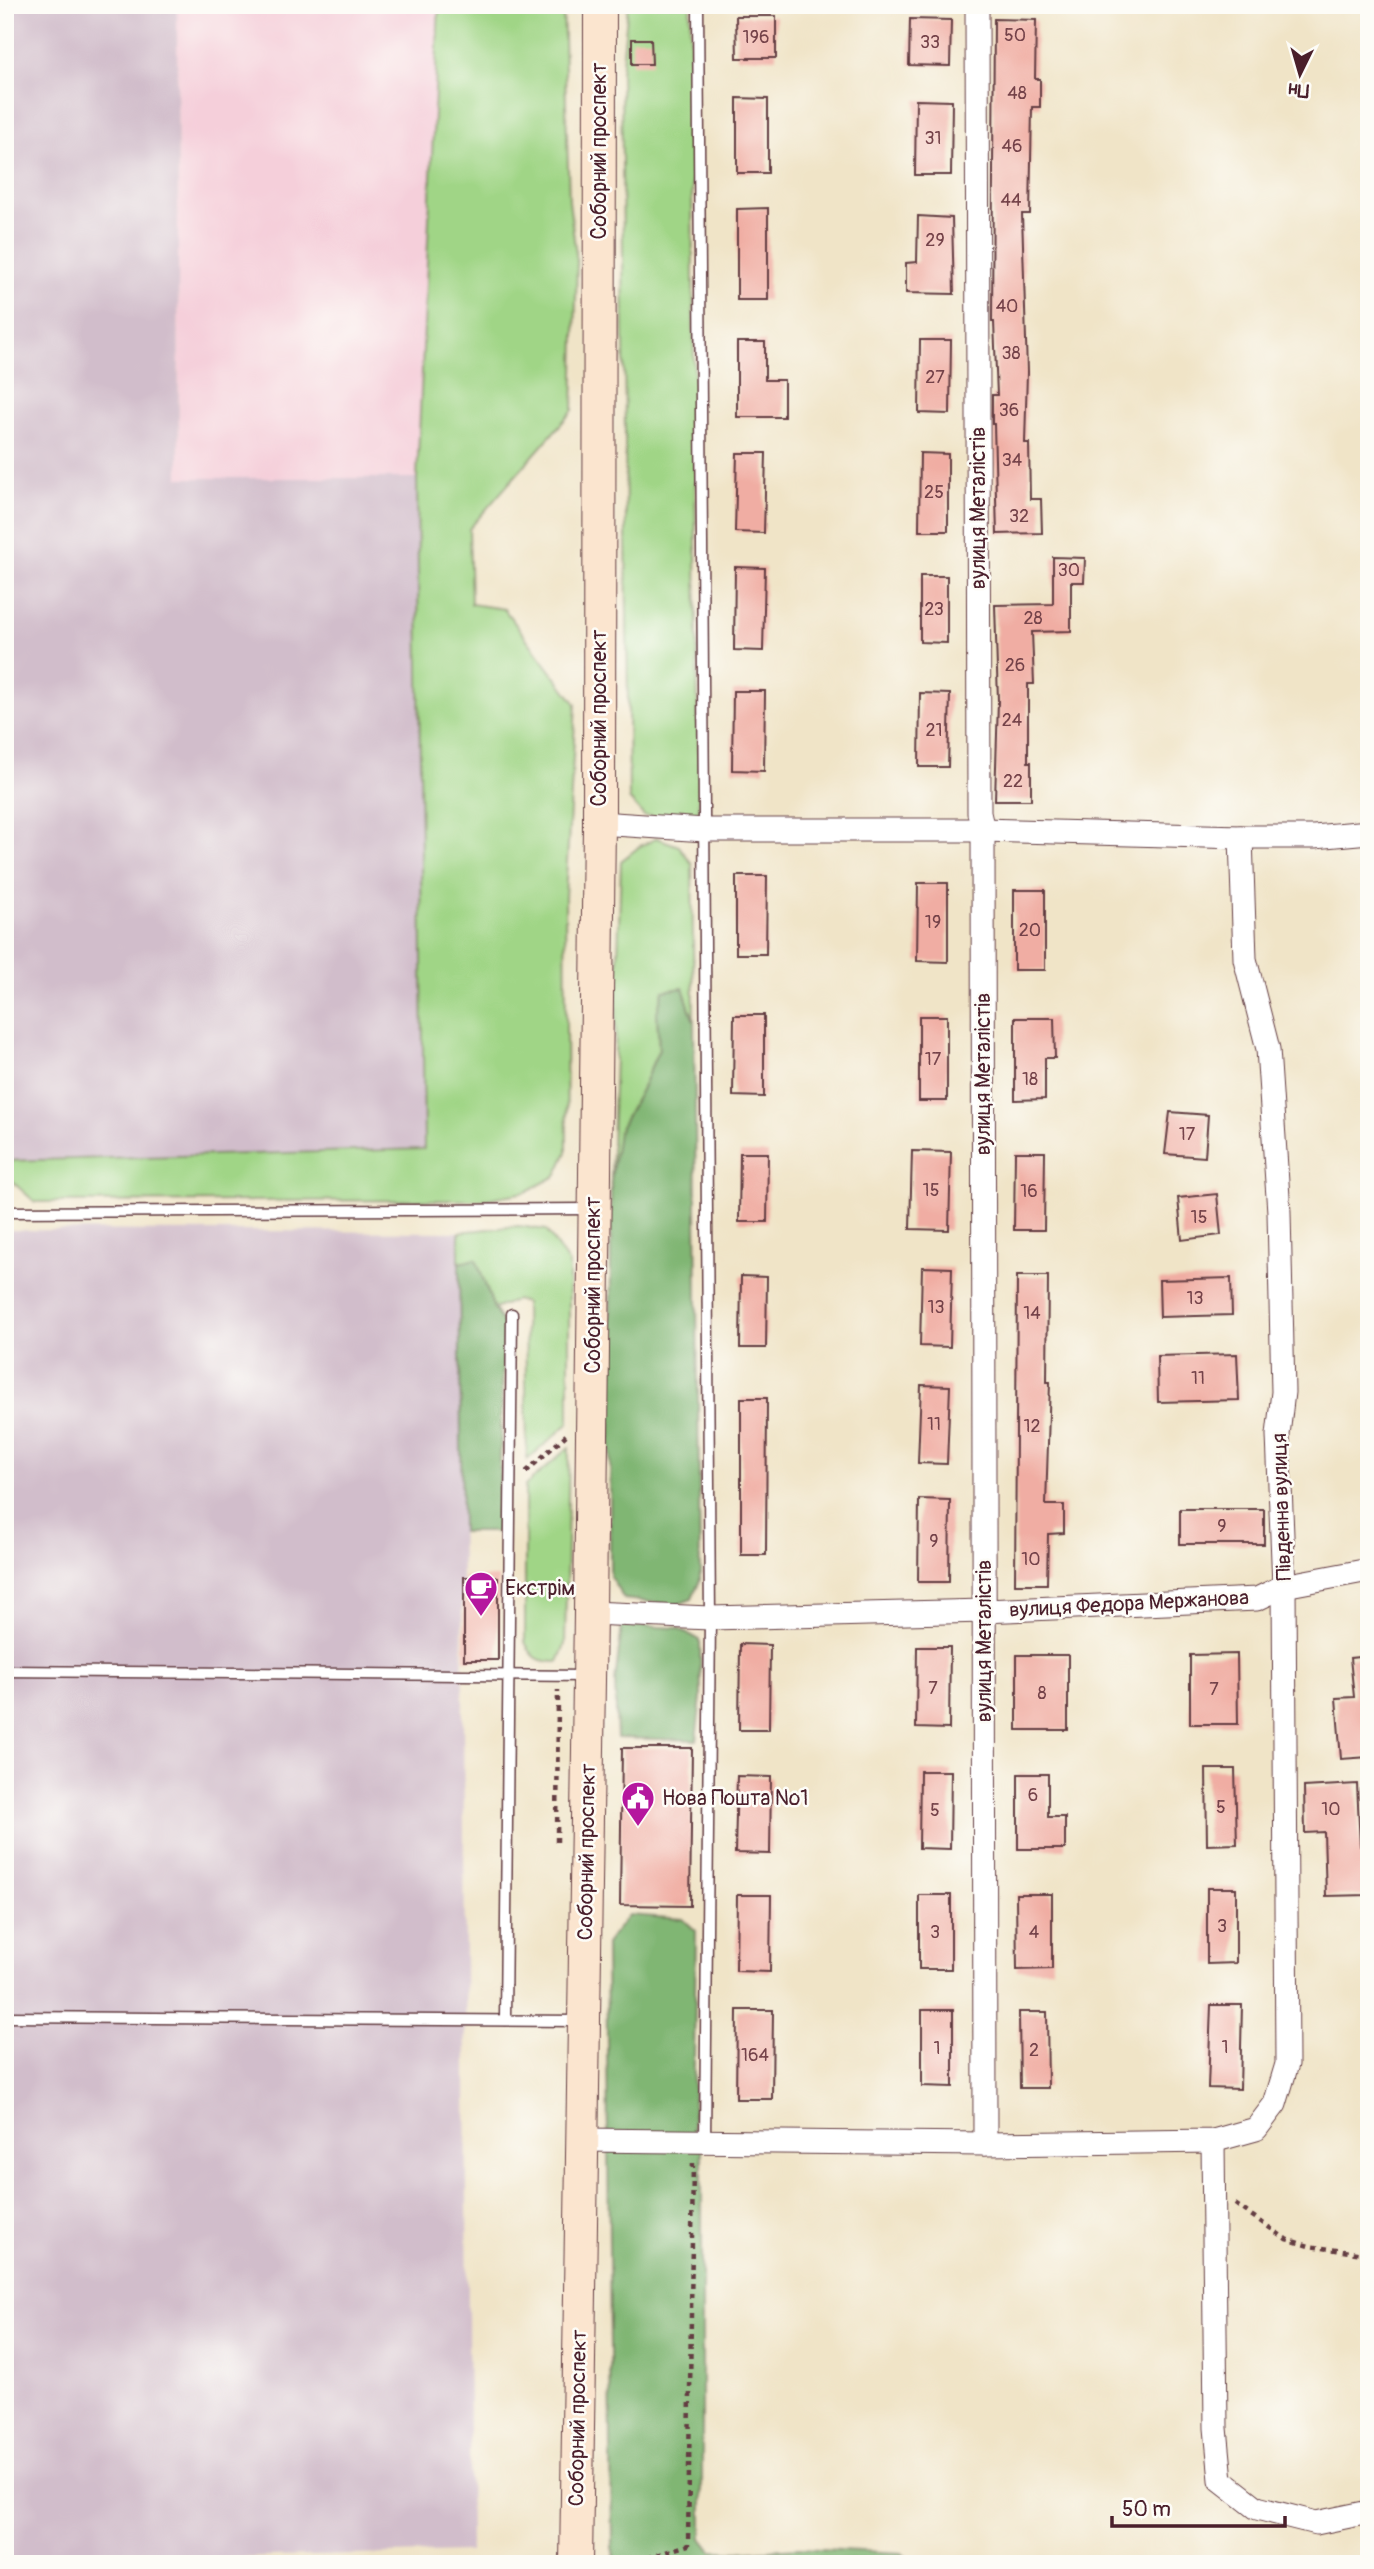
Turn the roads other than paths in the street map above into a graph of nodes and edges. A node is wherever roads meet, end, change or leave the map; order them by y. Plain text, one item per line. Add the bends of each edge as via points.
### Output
1 (600, 5) edge
2 (698, 5) edge
3 (977, 5) edge
4 (598, 823) junction
5 (705, 830) junction
6 (983, 830) junction
7 (1369, 832) edge
8 (1241, 837) junction
9 (593, 1209) junction
10 (5, 1212) edge
11 (512, 1314) dead end
12 (1369, 1570) edge
13 (1284, 1586) junction
14 (984, 1611) junction
15 (590, 1613) junction
16 (710, 1618) junction
17 (5, 1671) edge
18 (509, 1675) junction
19 (590, 1676) junction
20 (5, 2017) edge
21 (505, 2020) junction
22 (584, 2021) junction
23 (582, 2140) junction
24 (1213, 2141) junction
25 (699, 2142) junction
26 (985, 2144) junction
27 (1369, 2512) edge
28 (576, 2564) edge

1 - 4 main road, Соборний проспект
2 - 5 lane
3 - 6 street, вулиця Металістів via 979,813
4 - 5 street
4 - 9 main road, Соборний проспект
5 - 6 street
5 - 16 lane
6 - 8 street
6 - 14 street, вулиця Металістів
7 - 8 street
8 - 13 street, Південна вулиця via 1245,959 1268,1049 1279,1212 1283,1392 1278,1435
9 - 10 lane
9 - 15 main road, Соборний проспект
11 - 18 lane
12 - 13 street, вулиця Федора Мержанова
13 - 14 street, вулиця Федора Мержанова via 1258,1599
13 - 24 street, Південна вулиця via 1287,2064 1275,2104 1256,2129
14 - 16 street, вулиця Федора Мержанова
14 - 26 street, вулиця Металістів
15 - 16 street, вулиця Федора Мержанова
15 - 19 main road, Соборний проспект
16 - 25 lane
17 - 18 lane
18 - 19 lane
18 - 21 lane
19 - 22 main road, Соборний проспект
20 - 21 lane
21 - 22 lane
22 - 23 main road, Соборний проспект
23 - 25 street, Південна вулиця
23 - 28 main road, Соборний проспект
24 - 26 street, Південна вулиця
24 - 27 street via 1216,2428 1221,2480 1258,2508 1316,2523
25 - 26 street, Південна вулиця

